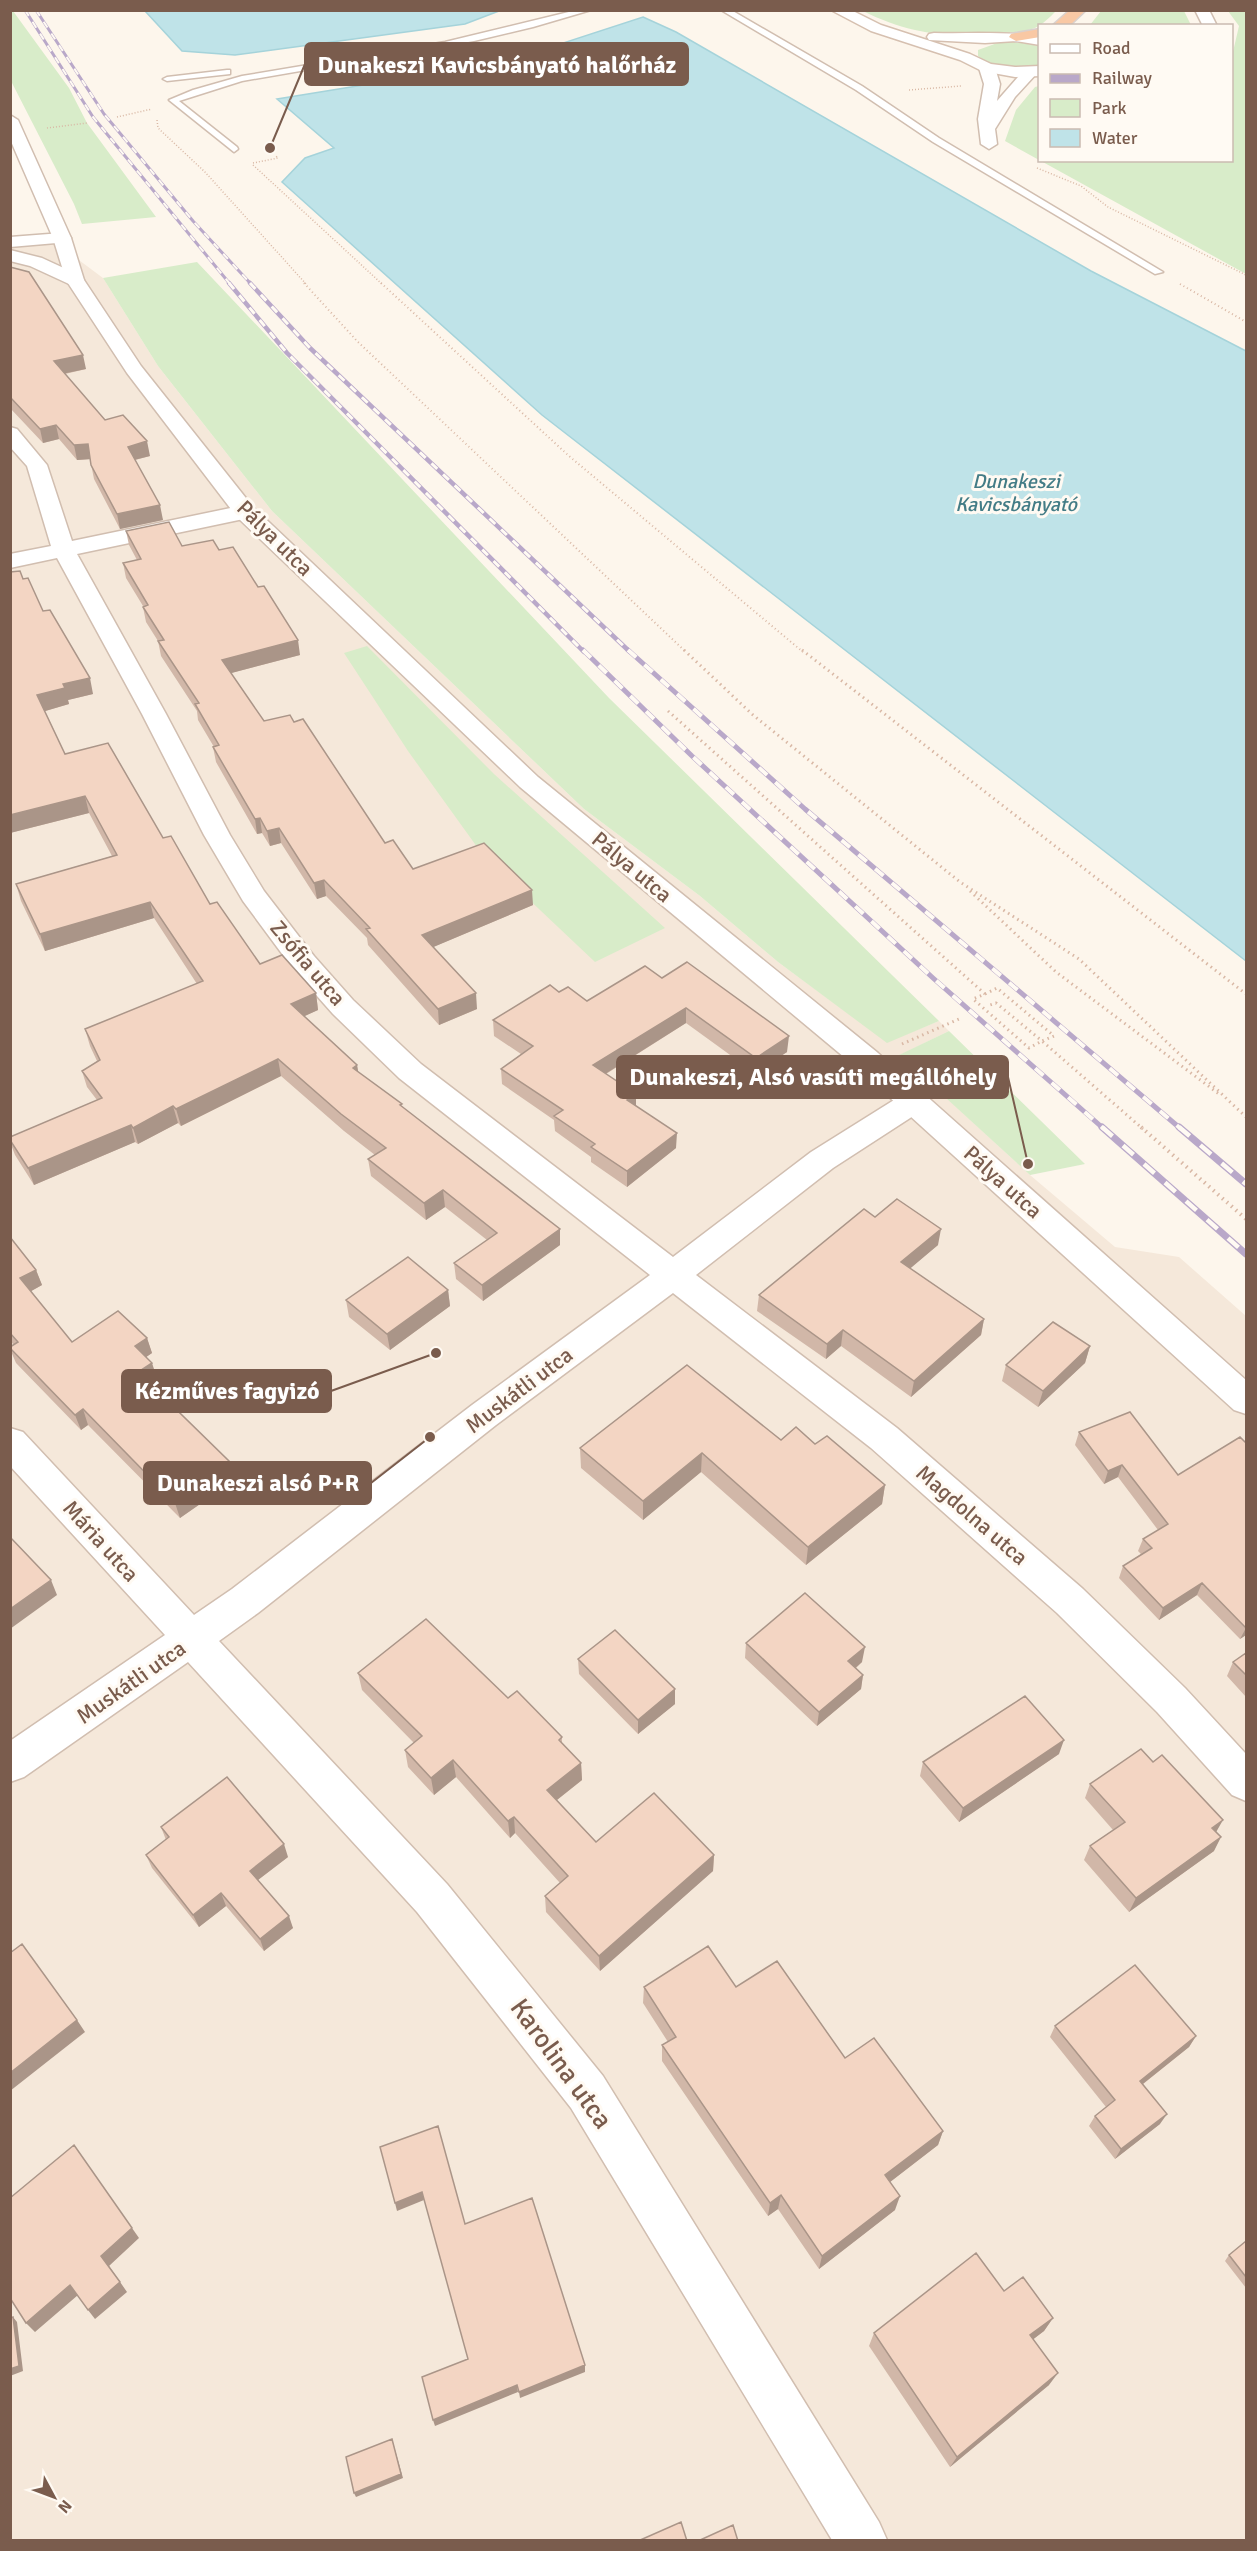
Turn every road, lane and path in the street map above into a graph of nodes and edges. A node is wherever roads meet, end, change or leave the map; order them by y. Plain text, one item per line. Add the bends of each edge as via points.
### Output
1 (587, 10) edge
2 (725, 10) edge
3 (838, 10) edge
4 (855, 10) edge
5 (1079, 10) edge
6 (1095, 10) edge
7 (1202, 10) edge
8 (1062, 24) edge
9 (1084, 24) edge
10 (1209, 24) edge
11 (1038, 33) edge
12 (1016, 38) junction
13 (986, 39) junction
14 (1038, 41) edge
15 (965, 57) junction
16 (987, 68) junction
17 (283, 71) junction
18 (1035, 72) edge
19 (167, 79) dead end
20 (992, 84) junction
21 (859, 88) junction
22 (173, 100) junction
23 (156, 108) junction
24 (117, 117) dead end
25 (87, 123) dead end
26 (12, 127) edge
27 (47, 128) dead end
28 (988, 138) junction
29 (234, 149) dead end
30 (276, 156) dead end
31 (62, 238) junction
32 (11, 246) edge
33 (1158, 272) joint
34 (1246, 274) edge
35 (75, 280) junction
36 (1246, 322) edge
37 (10, 433) edge
38 (244, 512) junction
39 (63, 549) junction
40 (10, 561) edge
41 (668, 711) dead end
42 (960, 882) junction
43 (985, 994) junction
44 (1246, 994) edge
45 (990, 1005) dead end
46 (959, 1019) dead end
47 (913, 1040) dead end
48 (1042, 1041) junction
49 (913, 1102) junction
50 (1234, 1106) junction
51 (1246, 1117) edge
52 (1246, 1219) edge
53 (672, 1276) junction
54 (1246, 1400) edge
55 (10, 1443) edge
56 (191, 1640) junction
57 (10, 1764) edge
58 (1246, 1782) edge
59 (861, 2541) edge

1 - 17 lane via 541,25 442,46
2 - 21 lane
3 - 15 street via 876,28
4 - 13 street via 887,26 919,34 958,40
5 - 8 highway
6 - 9 highway
7 - 10 street
11 - 12 highway
12 - 13 street
12 - 14 street
13 - 15 street via 971,44 964,50
15 - 16 street
16 - 18 street
16 - 20 street
17 - 19 lane via 254,69
17 - 22 lane via 235,78
18 - 28 street via 1008,95
20 - 21 path via 901,91
20 - 28 street via 986,119
21 - 33 lane via 936,140
22 - 23 path
22 - 29 lane
23 - 24 path
23 - 42 path via 158,128 205,172 357,341 753,715
25 - 27 path
26 - 31 street, Pálya utca
28 - 34 path via 1081,186 1108,207
30 - 44 path via 252,163 569,456 818,664
31 - 32 street
31 - 35 street, Pálya utca
32 - 35 street
33 - 36 path
35 - 38 street, Pálya utca via 134,369
37 - 39 street, Zsófia utca via 37,465
38 - 39 street
38 - 49 street, Pálya utca via 530,782
39 - 40 street
39 - 53 street, Zsófia utca via 217,835 253,895 304,963 410,1071
41 - 43 path
42 - 50 path via 1056,972
42 - 50 path via 1079,959
43 - 48 path via 997,988 1054,1036
43 - 48 path via 973,999 1029,1048
45 - 48 path via 996,1003
46 - 47 path
48 - 52 path
49 - 53 street, Muskátli utca via 822,1160
49 - 54 street, Pálya utca
50 - 51 path
53 - 56 street, Muskátli utca
53 - 58 street, Magdolna utca via 884,1438 1070,1601
55 - 56 street, Mária utca
56 - 57 street, Muskátli utca
56 - 59 street, Karolina utca via 432,1898 588,2092

